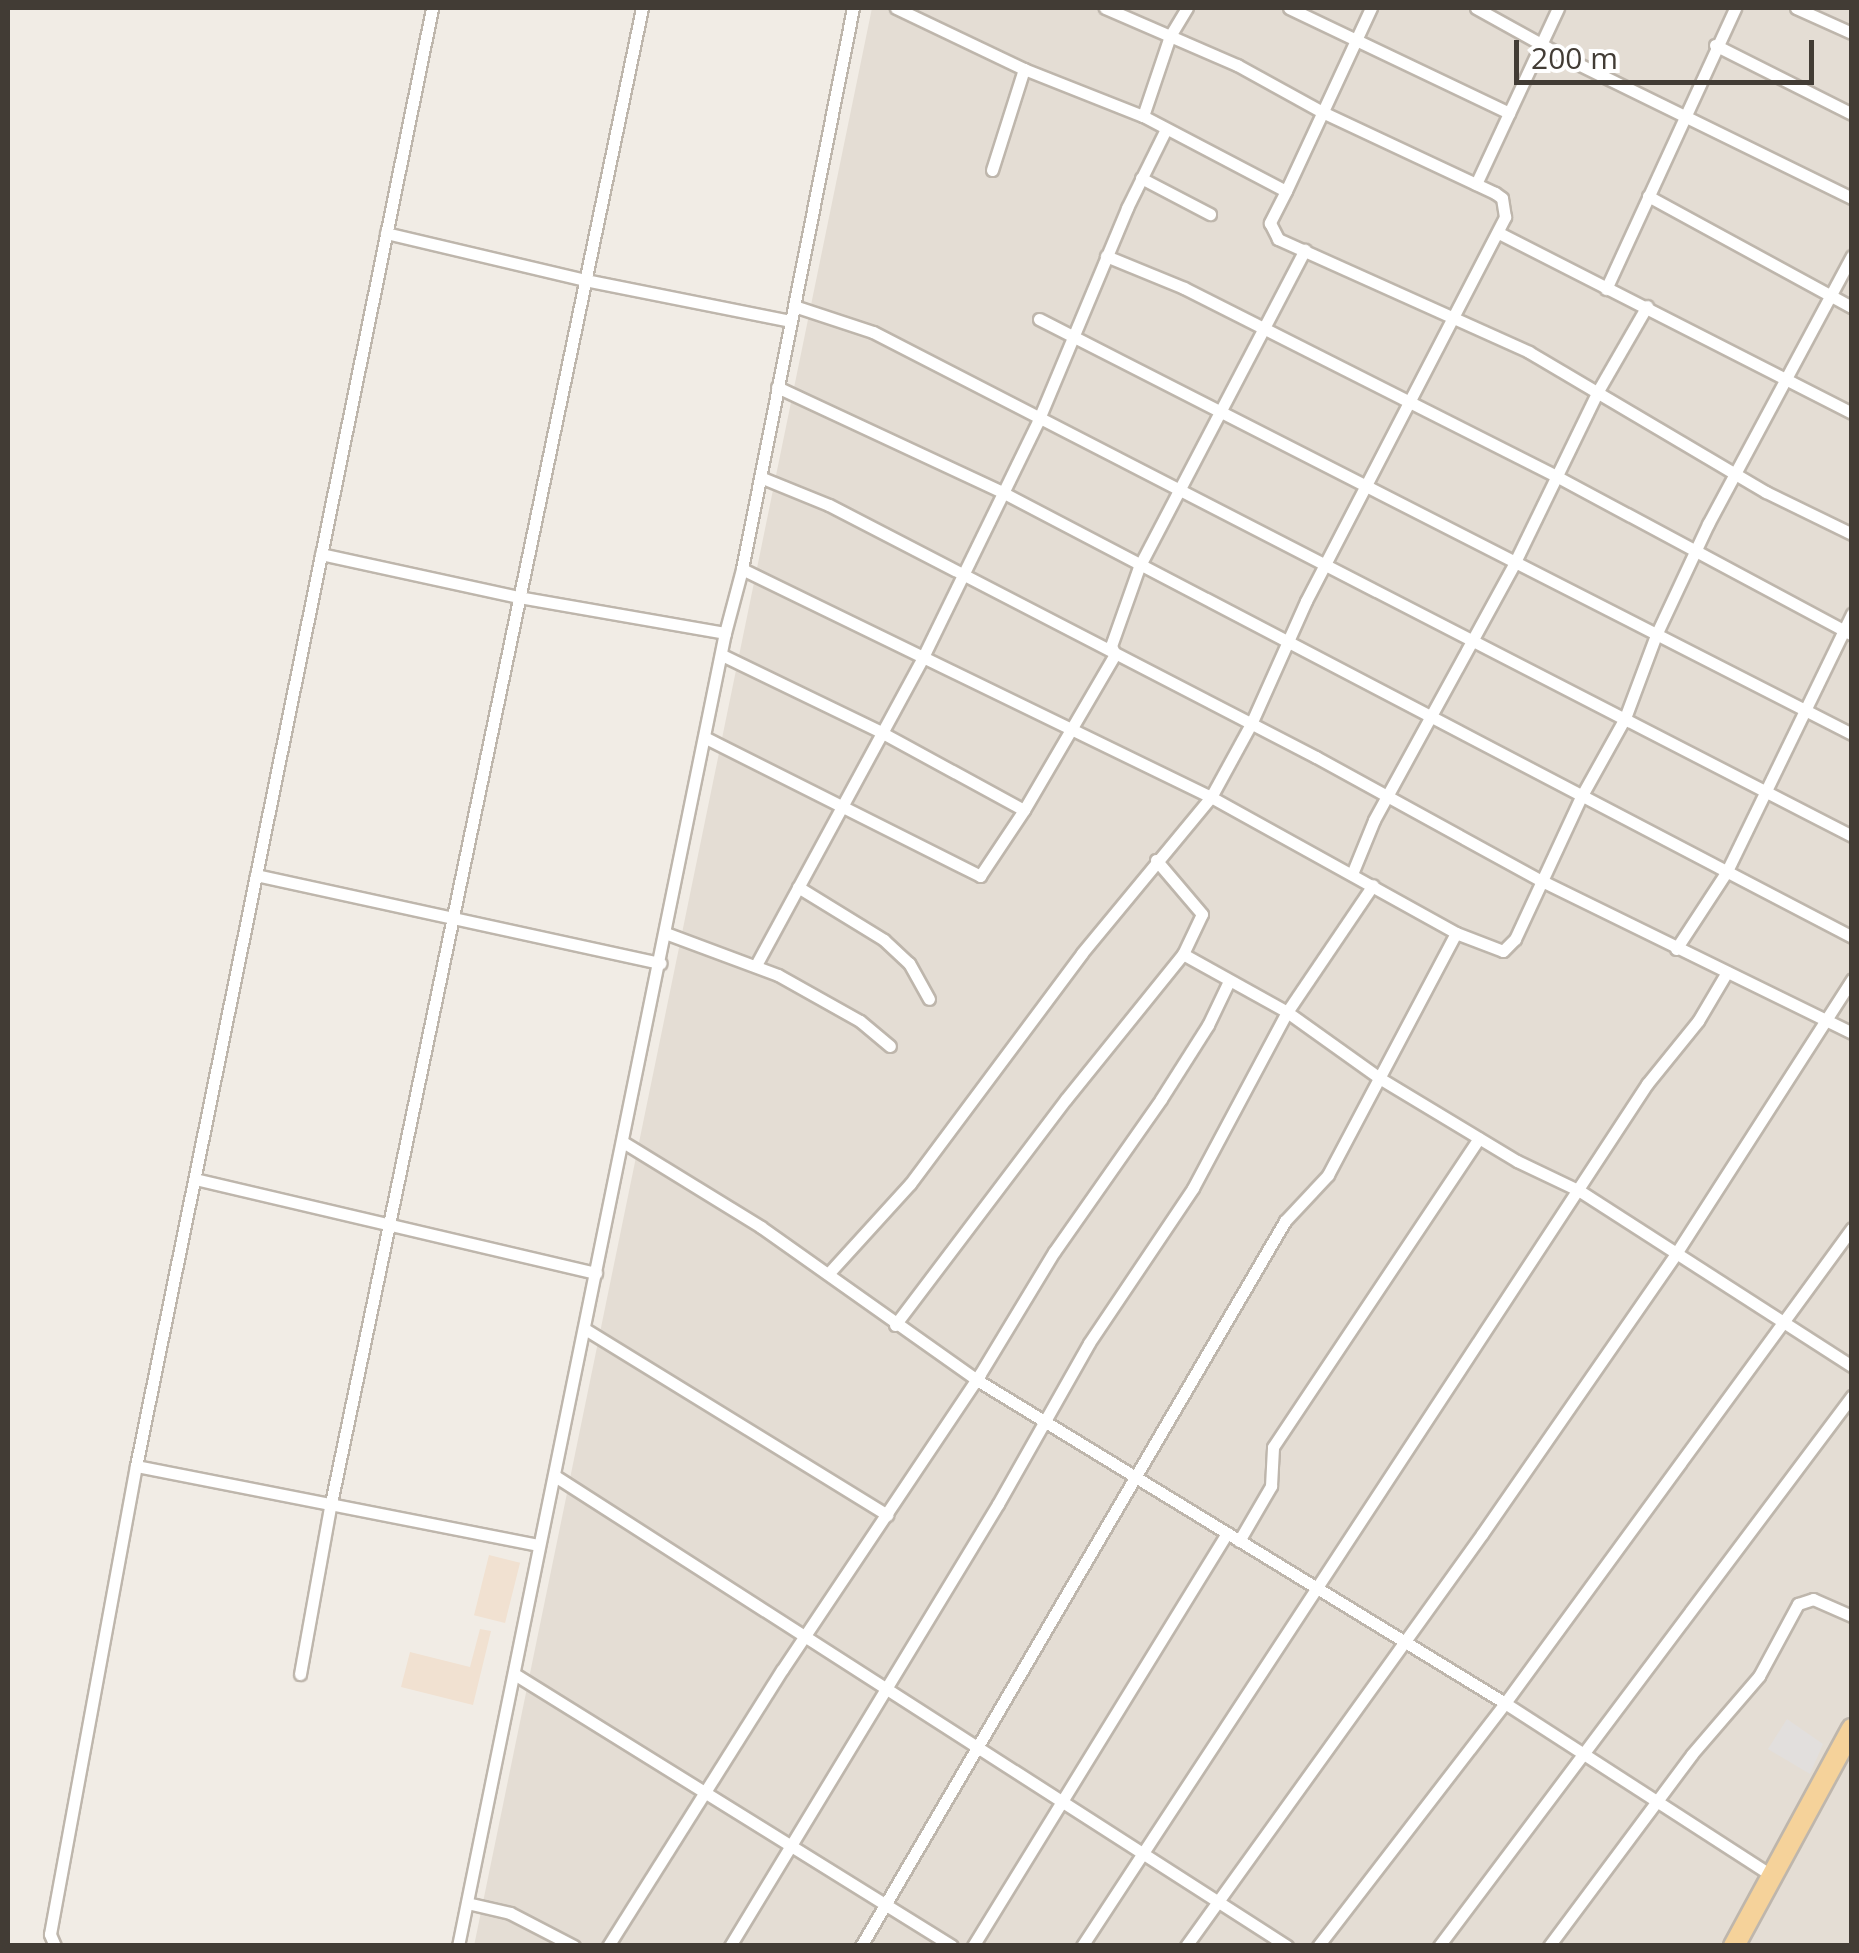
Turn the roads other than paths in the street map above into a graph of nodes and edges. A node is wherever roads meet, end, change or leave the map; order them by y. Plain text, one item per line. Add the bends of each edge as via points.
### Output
1 (432, 8) edge
2 (642, 8) edge
3 (848, 8) edge
4 (896, 8) edge
5 (1106, 8) edge
6 (1187, 8) edge
7 (1289, 8) edge
8 (1371, 8) edge
9 (1476, 8) edge
10 (1558, 8) edge
11 (1735, 8) edge
12 (1796, 8) edge
13 (1852, 33) edge
14 (1170, 36) junction
15 (1357, 38) junction
16 (1542, 44) junction
17 (1714, 45) junction
18 (1024, 70) junction
19 (1324, 112) junction
20 (1509, 113) junction
21 (1852, 114) edge
22 (1684, 115) junction
23 (1143, 116) junction
24 (1166, 130) junction
25 (992, 170) dead end
26 (1141, 178) junction
27 (1476, 184) junction
28 (1286, 191) junction
29 (1648, 196) junction
30 (1852, 198) edge
31 (1210, 214) dead end
32 (1499, 233) junction
33 (386, 234) junction
34 (1304, 250) junction
35 (1106, 256) junction
36 (1852, 256) edge
37 (585, 280) junction
38 (1606, 289) junction
39 (1831, 296) junction
40 (794, 306) junction
41 (1647, 306) junction
42 (1852, 307) edge
43 (1454, 317) junction
44 (1040, 319) dead end
45 (790, 321) junction
46 (1264, 330) junction
47 (1071, 335) junction
48 (1788, 379) junction
49 (777, 387) junction
50 (1598, 391) junction
51 (1409, 405) junction
52 (1852, 413) edge
53 (1221, 415) junction
54 (1038, 421) junction
55 (1736, 470) junction
56 (1556, 476) junction
57 (760, 477) junction
58 (1367, 486) junction
59 (1180, 489) junction
60 (1002, 492) junction
61 (1852, 534) edge
62 (1696, 548) junction
63 (321, 554) junction
64 (1515, 562) junction
65 (1326, 564) junction
66 (1139, 567) junction
67 (742, 569) junction
68 (961, 574) junction
69 (519, 598) junction
70 (1852, 614) edge
71 (1848, 632) edge
72 (725, 633) junction
73 (1656, 635) junction
74 (1474, 640) junction
75 (1287, 644) junction
76 (1114, 654) junction
77 (722, 655) junction
78 (924, 655) junction
79 (1802, 709) junction
80 (1624, 718) junction
81 (1430, 720) junction
82 (1251, 724) junction
83 (1071, 727) junction
84 (880, 731) junction
85 (1852, 734) edge
86 (706, 738) junction
87 (1765, 791) junction
88 (1389, 796) junction
89 (1210, 797) junction
90 (1581, 798) junction
91 (838, 806) junction
92 (1024, 810) junction
93 (1852, 836) edge
94 (1156, 860) junction
95 (1727, 871) junction
96 (1352, 874) junction
97 (256, 875) junction
98 (1542, 881) junction
99 (1373, 885) junction
100 (798, 887) junction
101 (452, 918) junction
102 (1456, 933) junction
103 (668, 934) junction
104 (1852, 937) edge
105 (1676, 949) junction
106 (1184, 954) junction
107 (662, 963) junction
108 (756, 965) junction
109 (1727, 972) junction
110 (1852, 978) edge
111 (1229, 981) junction
112 (929, 999) dead end
113 (1287, 1012) junction
114 (1827, 1021) junction
115 (1852, 1033) edge
116 (890, 1046) dead end
117 (1381, 1079) junction
118 (1479, 1138) junction
119 (624, 1142) junction
120 (194, 1179) junction
121 (1580, 1192) junction
122 (388, 1226) junction
123 (1852, 1228) edge
124 (1677, 1252) junction
125 (596, 1272) junction
126 (828, 1274) junction
127 (1784, 1320) junction
128 (895, 1325) junction
129 (586, 1329) junction
130 (1852, 1366) edge
131 (976, 1380) junction
132 (1852, 1396) edge
133 (1046, 1422) junction
134 (136, 1466) junction
135 (555, 1476) junction
136 (1136, 1481) junction
137 (330, 1508) junction
138 (887, 1515) junction
139 (1227, 1533) junction
140 (1239, 1542) junction
141 (537, 1545) junction
142 (1318, 1590) junction
143 (1852, 1616) edge
144 (803, 1638) junction
145 (1403, 1640) junction
146 (300, 1674) dead end
147 (516, 1676) junction
148 (885, 1688) junction
149 (1505, 1704) junction
150 (1852, 1729) edge
151 (978, 1749) junction
152 (1583, 1753) junction
153 (706, 1792) junction
154 (1062, 1800) junction
155 (1657, 1800) junction
156 (791, 1845) junction
157 (1142, 1853) junction
158 (1771, 1875) junction
159 (1219, 1899) junction
160 (467, 1903) junction
161 (885, 1906) junction
162 (55, 1946) edge
163 (458, 1946) edge
164 (574, 1946) edge
165 (608, 1946) edge
166 (730, 1946) edge
167 (861, 1946) edge
168 (952, 1946) edge
169 (973, 1946) edge
170 (1082, 1946) edge
171 (1186, 1946) edge
172 (1287, 1946) edge
173 (1318, 1946) edge
174 (1439, 1946) edge
175 (1549, 1946) edge
176 (1734, 1946) edge

1 - 33 street
2 - 37 street
3 - 40 street
4 - 18 street
5 - 14 street
6 - 14 street
7 - 15 street
8 - 15 street
9 - 16 street
10 - 16 street
11 - 17 street
12 - 13 street
14 - 19 street
14 - 23 street
15 - 19 street
15 - 20 street
16 - 20 street
16 - 22 street
17 - 21 street
17 - 22 street
18 - 23 street
18 - 25 street
19 - 27 street
19 - 28 street
20 - 27 street
22 - 29 street
22 - 30 street
23 - 24 street
24 - 26 street
24 - 28 street
26 - 31 street
26 - 35 street
27 - 32 street via 1502,198 1506,217
28 - 34 street via 1270,231
29 - 38 street
29 - 39 street
32 - 38 street
32 - 43 street
33 - 37 street
33 - 63 street
34 - 43 street
34 - 46 street
35 - 46 street
35 - 47 street
36 - 39 street
37 - 45 street
37 - 69 street
38 - 41 street
39 - 42 street
39 - 48 street
40 - 45 street
40 - 54 street via 873,332
41 - 48 street
41 - 50 street
43 - 50 street
43 - 51 street
44 - 47 street
45 - 49 street
46 - 51 street
46 - 53 street
47 - 53 street
47 - 54 street
48 - 52 street
48 - 55 street
49 - 57 street
49 - 60 street
50 - 55 street
50 - 56 street
51 - 56 street
51 - 58 street
53 - 58 street
53 - 59 street
54 - 59 street
54 - 60 street
55 - 61 street
55 - 62 street
56 - 62 street
56 - 64 street
57 - 67 street
57 - 68 street
58 - 64 street
58 - 65 street
59 - 65 street
59 - 66 street
60 - 66 street
60 - 68 street
62 - 71 street
62 - 73 street
63 - 69 street
63 - 97 street
64 - 73 street
64 - 74 street
65 - 74 street
65 - 75 street
66 - 75 street
66 - 76 street via 1111,646
67 - 72 street
67 - 78 street
68 - 76 street
68 - 78 street
69 - 72 street
69 - 101 street
70 - 71 street
71 - 79 street
72 - 77 street
73 - 79 street
73 - 80 street
74 - 80 street
74 - 81 street
75 - 81 street
75 - 82 street
76 - 82 street
76 - 83 street
77 - 84 street
77 - 86 street
78 - 83 street
78 - 84 street
79 - 85 street
79 - 87 street
80 - 87 street
80 - 90 street
81 - 88 street
81 - 90 street
82 - 88 street
82 - 89 street
83 - 89 street
83 - 92 street
84 - 91 street
84 - 92 street
86 - 91 street
86 - 103 street
87 - 93 street
87 - 95 street
88 - 96 street
88 - 98 street
89 - 94 street
89 - 96 street
90 - 95 street
90 - 98 street
91 - 92 street via 980,876
91 - 100 street
94 - 106 street via 1202,914
94 - 126 street via 910,1184
95 - 104 street
95 - 105 street
96 - 99 street
97 - 101 street
97 - 120 street
98 - 102 street via 1508,949
98 - 105 street
99 - 102 street
99 - 113 street
100 - 108 street
100 - 112 street via 884,940 909,962
101 - 107 street
101 - 122 street
102 - 117 street
103 - 107 street
103 - 108 street
105 - 109 street
106 - 111 street
106 - 128 street
107 - 119 street
108 - 116 street via 860,1021
109 - 114 street
109 - 121 street
110 - 114 street
111 - 113 street
111 - 131 street via 1162,1099 1054,1252
113 - 117 street
113 - 133 street via 1193,1188 1089,1342
114 - 115 street
114 - 124 street
117 - 118 street
117 - 136 street via 1328,1175 1285,1221
118 - 121 street
118 - 140 street via 1273,1446 1271,1486
119 - 125 street
119 - 126 street
120 - 122 street
120 - 134 street
121 - 124 street
121 - 142 street
122 - 125 street
122 - 137 street
123 - 127 street
124 - 127 street
124 - 145 street
125 - 129 street
126 - 128 street
127 - 130 street
127 - 149 street
128 - 131 street
129 - 135 street
129 - 138 street
131 - 133 street
131 - 138 street
132 - 152 street
133 - 136 street
133 - 148 street
134 - 137 street
134 - 162 street via 50,1934
135 - 141 street
135 - 144 street
136 - 139 street
136 - 151 street
137 - 141 street
137 - 146 street
138 - 144 street
139 - 140 street
139 - 154 street
140 - 142 street
141 - 147 street
142 - 145 street
142 - 157 street
143 - 155 street via 1812,1599 1801,1601 1759,1676
144 - 148 street
144 - 153 street
145 - 149 street
145 - 159 street
147 - 153 street
147 - 160 street
148 - 151 street
148 - 156 street
149 - 152 street
149 - 173 street
150 - 158 main road
151 - 154 street
151 - 161 street
152 - 155 street
152 - 174 street
153 - 156 street
153 - 165 street
154 - 157 street
154 - 169 street
155 - 158 street
155 - 175 street
156 - 161 street
156 - 166 street
157 - 159 street
157 - 170 street
158 - 176 main road
159 - 171 street
159 - 172 street
160 - 163 street
160 - 164 street via 510,1914
161 - 167 street
161 - 168 street

